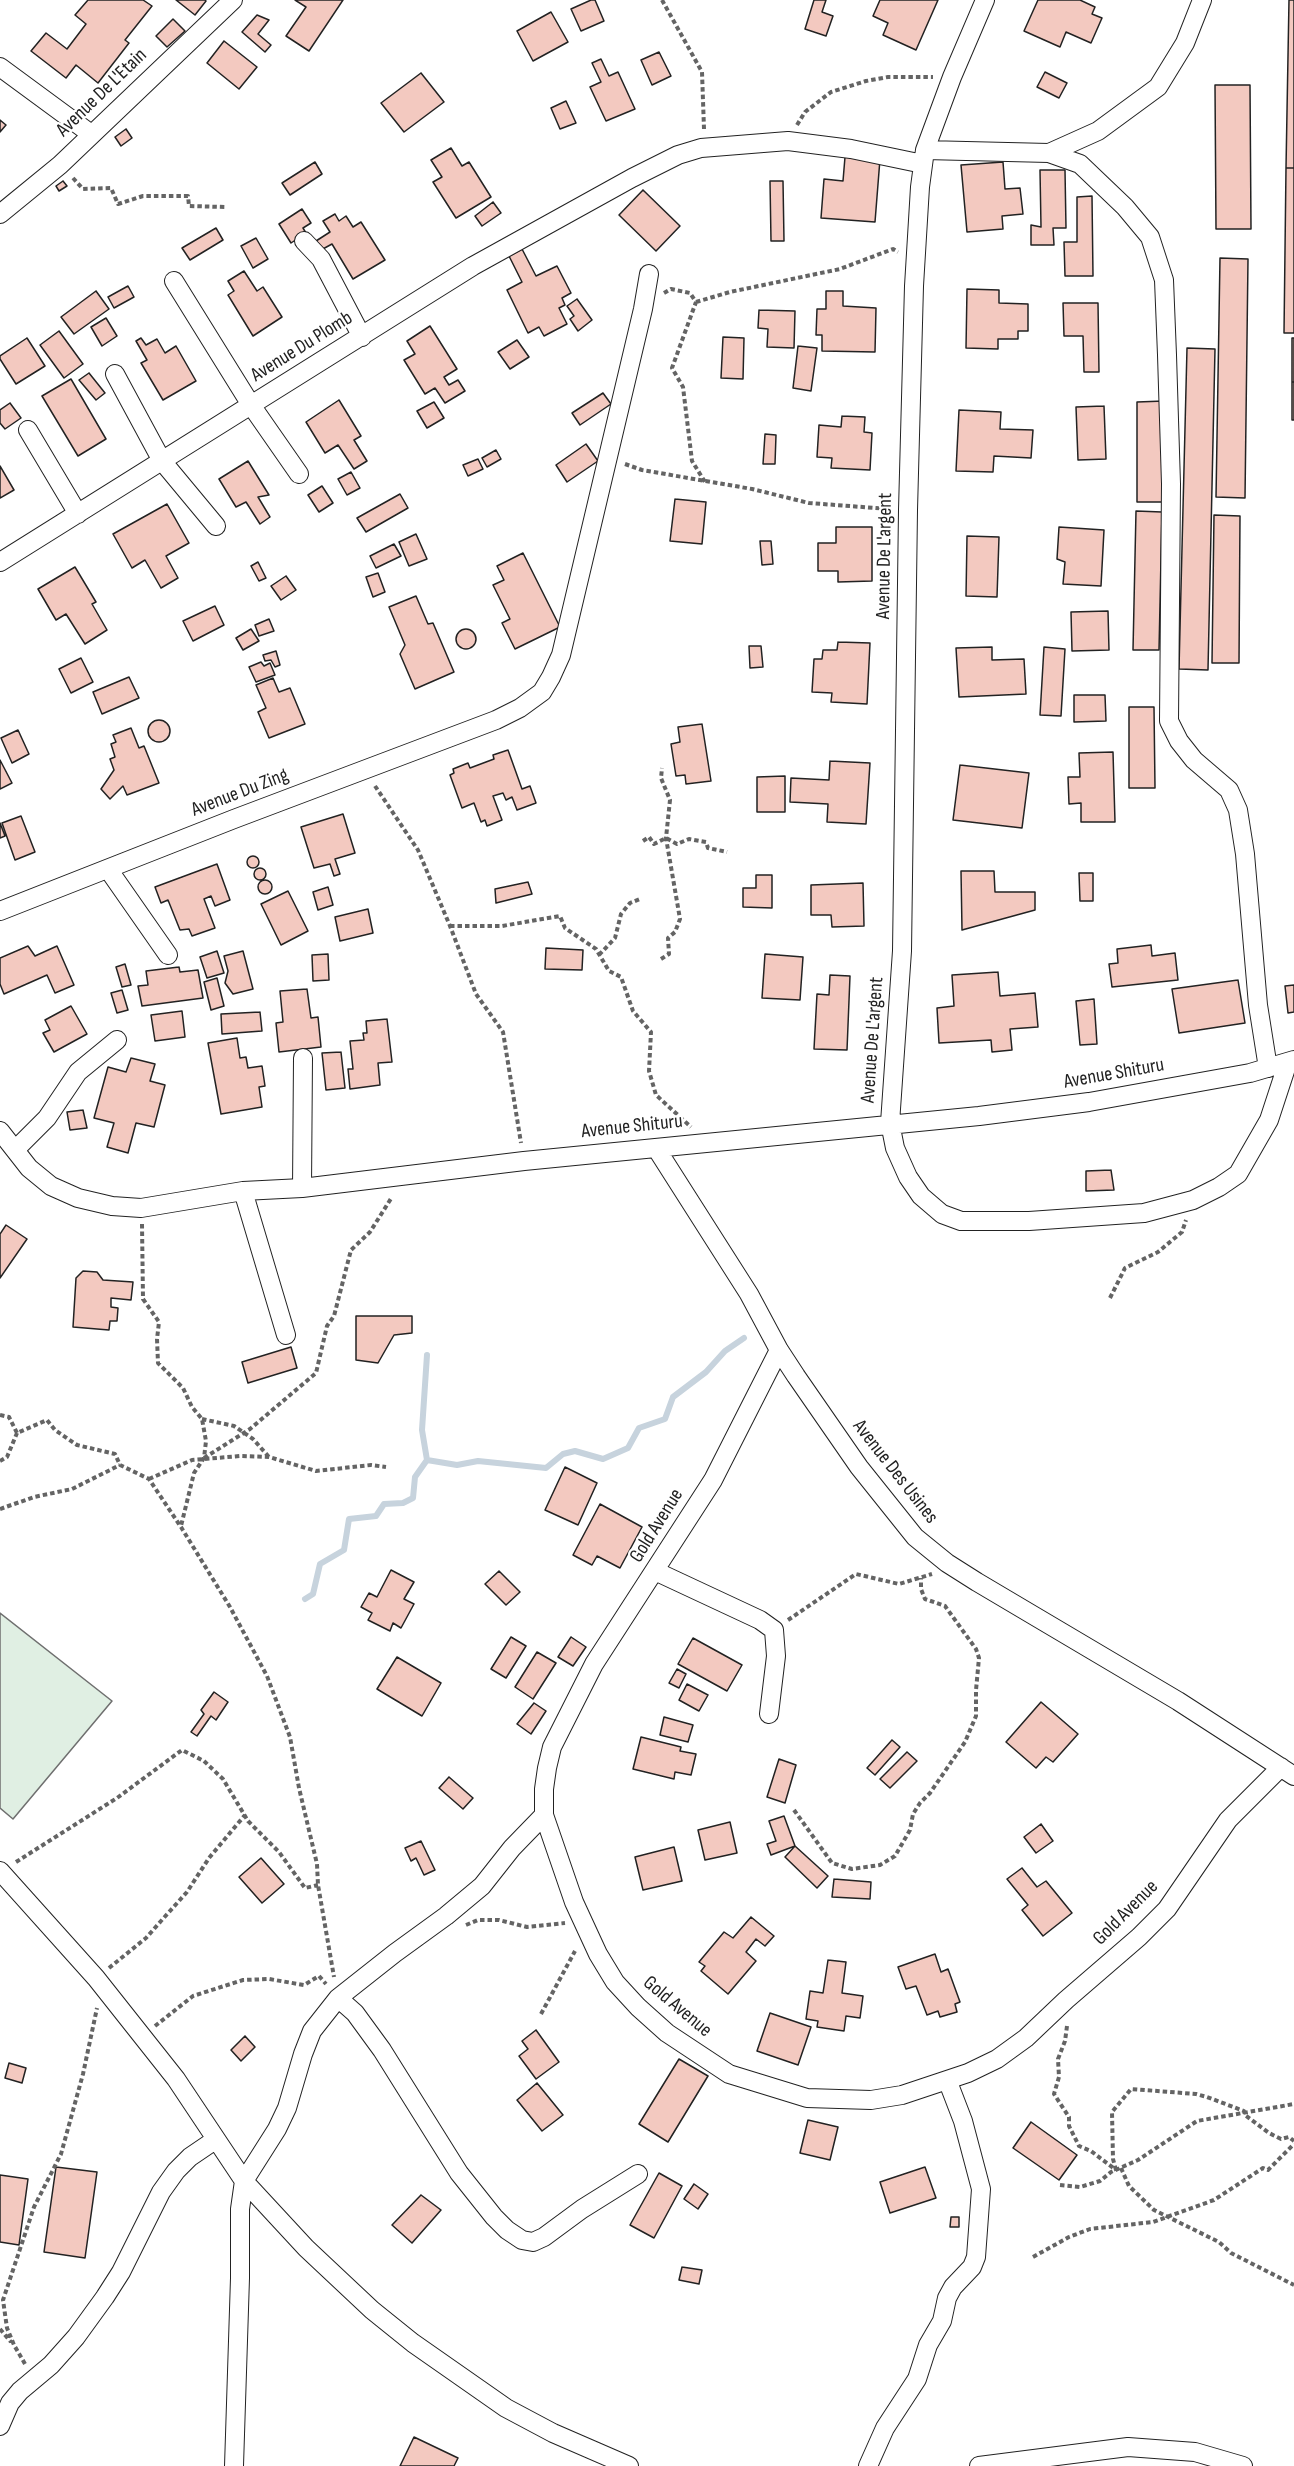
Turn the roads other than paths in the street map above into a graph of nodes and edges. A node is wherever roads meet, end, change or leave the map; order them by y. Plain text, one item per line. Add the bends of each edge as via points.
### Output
1 (233, 0) edge
2 (985, 0) edge
3 (1202, 0) edge
4 (0, 66) edge
5 (91, 134) junction
6 (1049, 153) junction
7 (924, 157) junction
8 (0, 214) edge
9 (304, 242) dead end
10 (649, 274) dead end
11 (174, 280) dead end
12 (362, 337) junction
13 (115, 374) dead end
14 (251, 405) junction
15 (28, 430) dead end
16 (162, 461) junction
17 (299, 474) dead end
18 (78, 514) junction
19 (216, 526) dead end
20 (0, 562) edge
21 (108, 869) junction
22 (0, 911) edge
23 (168, 955) dead end
24 (117, 1040) dead end
25 (303, 1058) dead end
26 (1291, 1061) edge
27 (1268, 1068) junction
28 (890, 1124) junction
29 (0, 1131) edge
30 (656, 1148) junction
31 (15, 1150) junction
32 (302, 1188) junction
33 (243, 1191) junction
34 (286, 1335) dead end
35 (779, 1350) junction
36 (655, 1571) junction
37 (769, 1714) dead end
38 (1287, 1771) edge
39 (544, 1815) junction
40 (0, 1871) edge
41 (338, 1998) junction
42 (948, 2082) junction
43 (215, 2140) junction
44 (638, 2174) dead end
45 (244, 2181) junction
46 (0, 2426) edge
47 (234, 2466) edge
48 (629, 2466) edge
49 (868, 2466) edge
50 (979, 2466) edge
51 (1244, 2466) edge

1 - 5 street, Avenue De L'Etain
2 - 7 street, Avenue De L'argent
3 - 6 street via 1185,43 1158,87 1098,131
4 - 5 street
5 - 8 street, Avenue De L'Etain
6 - 7 street, Avenue Du Plomb
6 - 27 street via 1080,164 1125,207 1150,237 1164,280 1171,484 1169,721 1194,760 1229,790 1238,810
7 - 12 street, Avenue Du Plomb via 788,141 701,148 678,155 473,266
7 - 28 street, Avenue De L'argent via 914,286 902,951
9 - 12 street via 321,259
10 - 21 street, Avenue Du Zing via 561,655 542,692 496,720
11 - 14 street
12 - 14 street, Avenue Du Plomb
13 - 16 street
14 - 16 street, Avenue Du Plomb
14 - 17 street
15 - 18 street
16 - 18 street, Avenue Du Plomb
16 - 19 street
18 - 20 street, Avenue Du Plomb
21 - 22 street, Avenue Du Zing
21 - 23 street
24 - 31 street via 78,1072 47,1118
25 - 32 street
26 - 27 street, Avenue Shituru
26 - 28 street, Avenue De L'argent via 1269,1120 1238,1174 1193,1200 1144,1213 961,1221 942,1214 921,1196 895,1148
27 - 28 street, Avenue Shituru via 1089,1102
28 - 30 street, Avenue Shituru
29 - 31 street, Avenue Shituru
30 - 32 street, Avenue Shituru
30 - 35 street, Avenue Des Usines via 749,1294
31 - 33 street, Avenue Shituru via 51,1186 112,1206 141,1208
32 - 33 street, Avenue Shituru
33 - 34 street
35 - 36 street, Gold Avenue via 712,1480
35 - 38 street, Avenue Des Usines via 915,1538 946,1563
36 - 37 street via 774,1630 776,1656
36 - 39 street, Gold Avenue via 594,1664 552,1747 544,1789
38 - 42 street, Gold Avenue via 1228,1820 1167,1908 1139,1937 1026,2038 997,2059
39 - 41 street via 482,1886
39 - 42 street, Gold Avenue via 580,1925 615,1982 667,2033 729,2074 807,2098 840,2100 902,2095
40 - 43 street via 143,2036
41 - 44 street via 355,2013 382,2050 459,2173 494,2217 522,2240 533,2242 544,2237
41 - 45 street via 312,2031 287,2108
42 - 49 street via 981,2189 976,2257 947,2298 942,2321 928,2344 917,2379 885,2428
43 - 45 street
43 - 46 street via 176,2171 105,2297 76,2337 10,2403
45 - 47 street via 240,2209
45 - 48 street via 306,2248 413,2343 506,2408
50 - 51 street via 1128,2447 1195,2452

